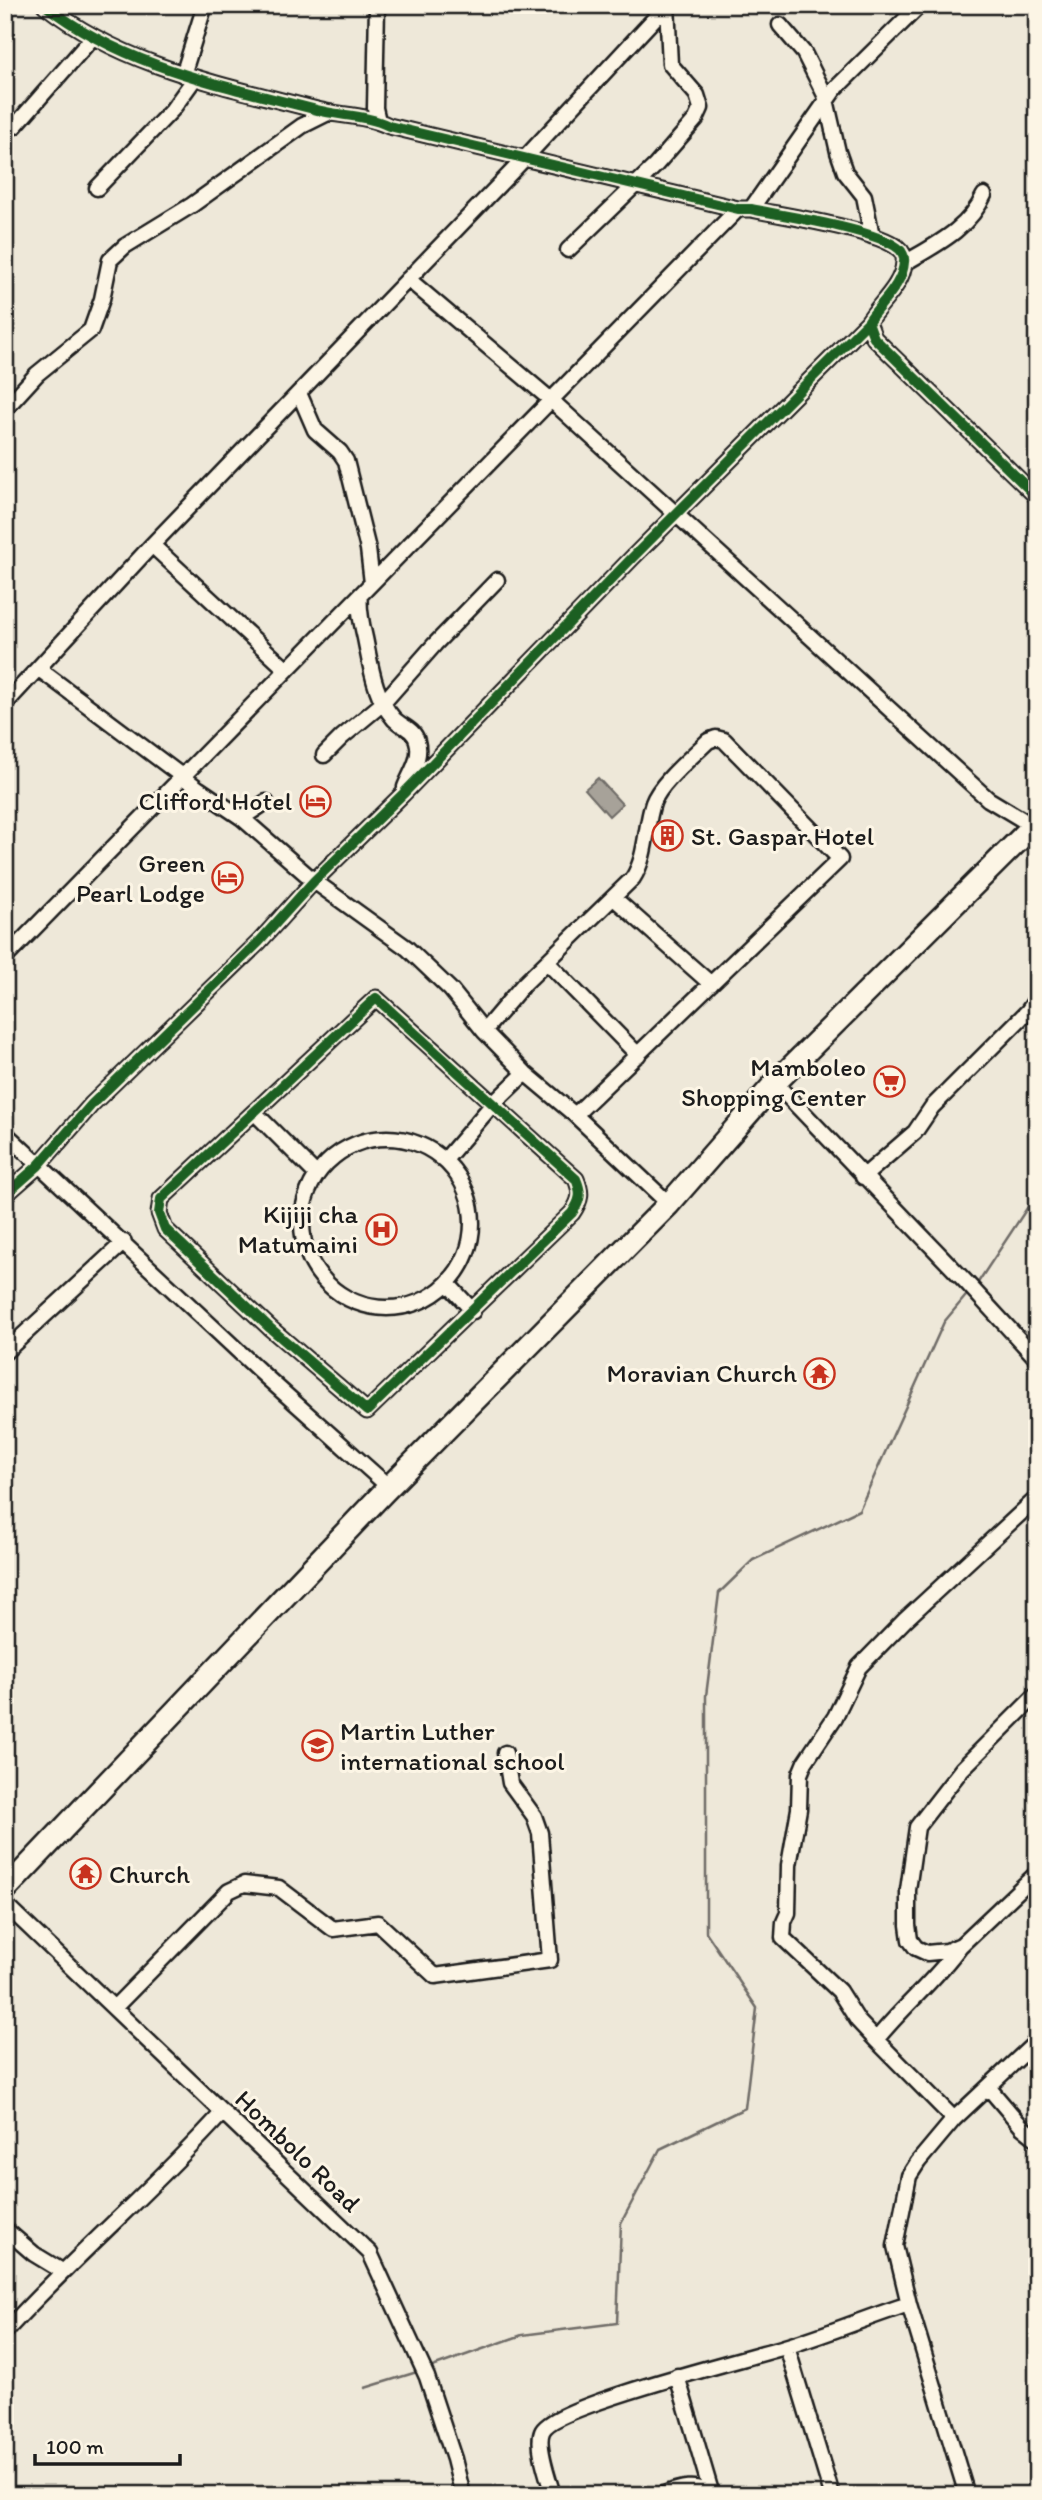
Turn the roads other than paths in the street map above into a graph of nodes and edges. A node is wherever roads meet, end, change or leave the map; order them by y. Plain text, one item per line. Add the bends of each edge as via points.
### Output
1 (46, 5) edge
2 (205, 5) edge
3 (377, 5) edge
4 (915, 6) edge
5 (780, 25) dead end
6 (93, 37) junction
7 (189, 77) junction
8 (827, 101) junction
9 (328, 113) junction
10 (379, 121) junction
11 (15, 126) dead end
12 (524, 159) junction
13 (638, 184) junction
14 (97, 188) dead end
15 (984, 195) dead end
16 (744, 209) junction
17 (872, 236) junction
18 (568, 250) dead end
19 (905, 263) junction
20 (408, 279) junction
21 (868, 322) junction
22 (299, 393) junction
23 (551, 400) junction
24 (5, 409) edge
25 (1037, 497) edge
26 (677, 513) junction
27 (152, 545) junction
28 (497, 580) dead end
29 (372, 583) junction
30 (360, 596) junction
31 (39, 669) junction
32 (287, 670) junction
33 (5, 704) edge
34 (383, 704) junction
35 (324, 755) dead end
36 (181, 776) junction
37 (402, 794) junction
38 (266, 802) dead end
39 (242, 818) junction
40 (1035, 824) edge
41 (314, 881) junction
42 (614, 898) junction
43 (5, 958) edge
44 (547, 962) junction
45 (711, 984) junction
46 (1037, 998) edge
47 (484, 1031) junction
48 (638, 1055) junction
49 (524, 1073) junction
50 (775, 1083) junction
51 (492, 1105) junction
52 (255, 1113) junction
53 (575, 1115) junction
54 (5, 1133) edge
55 (445, 1160) junction
56 (38, 1166) junction
57 (316, 1174) junction
58 (863, 1177) junction
59 (5, 1195) edge
60 (669, 1204) junction
61 (124, 1242) junction
62 (448, 1284) junction
63 (473, 1311) junction
64 (5, 1352) edge
65 (1036, 1357) edge
66 (389, 1487) junction
67 (1037, 1498) edge
68 (1037, 1694) edge
69 (505, 1753) dead end
70 (1037, 1873) edge
71 (5, 1890) edge
72 (5, 1904) edge
73 (961, 1945) junction
74 (114, 2008) junction
75 (876, 2040) junction
76 (1037, 2040) edge
77 (988, 2087) junction
78 (223, 2112) junction
79 (954, 2119) junction
80 (1037, 2139) edge
81 (5, 2229) edge
82 (61, 2271) junction
83 (909, 2304) junction
84 (5, 2332) edge
85 (787, 2347) junction
86 (677, 2375) junction
87 (463, 2495) edge
88 (553, 2495) edge
89 (661, 2495) edge
90 (711, 2495) edge
91 (832, 2495) edge
92 (967, 2495) edge

1 - 6 street
2 - 7 street
3 - 10 street via 375,108
4 - 8 street
5 - 8 street via 804,53
6 - 7 street
6 - 11 street
7 - 9 street
7 - 14 street via 161,122
8 - 16 street
8 - 17 street via 838,152 845,172 864,196
9 - 10 street
9 - 24 street via 125,246 110,260 91,330 37,374
10 - 12 street
12 - 13 street
12 - 13 street via 667,5 670,64 697,95 701,108
12 - 20 street
13 - 16 street
13 - 18 street
15 - 19 street via 963,225
16 - 17 street
16 - 23 street
17 - 19 street via 898,247
19 - 21 street via 897,284
20 - 22 street
20 - 23 street
21 - 25 street via 874,338
21 - 26 street
22 - 27 street
22 - 29 street via 315,430 346,461
23 - 26 street
23 - 29 street
26 - 37 street
26 - 40 street via 988,799
27 - 31 street
27 - 32 street
28 - 34 street
29 - 30 street
30 - 32 street
30 - 34 street via 369,666
31 - 33 street
31 - 36 street
32 - 36 street
34 - 35 street
34 - 37 street via 418,743 417,759
36 - 39 street
36 - 43 street
37 - 41 street
38 - 39 street
39 - 41 street
40 - 50 highway
41 - 47 street via 407,948 452,990
41 - 56 street via 259,942 92,1104
42 - 44 street
42 - 45 street
42 - 45 street via 637,871 656,795 708,741 724,740 840,859
44 - 47 street
44 - 48 street
45 - 48 street
46 - 58 street via 932,1107 915,1132
47 - 49 street
48 - 53 street
49 - 51 street
49 - 53 street
50 - 58 street
50 - 60 highway
51 - 52 street via 376,998
51 - 55 street
51 - 63 street via 576,1179 580,1201
52 - 57 street
52 - 63 street via 161,1199 159,1213 165,1229 271,1328 367,1411
53 - 60 street
54 - 56 street
55 - 57 street via 420,1144 392,1138 363,1141 337,1154
55 - 62 street via 467,1192 473,1231 464,1259
56 - 59 street
56 - 61 street
57 - 62 street via 303,1206 302,1240 323,1281 341,1296 362,1305 396,1308 429,1298
58 - 65 street
60 - 66 highway
61 - 64 street
61 - 66 street
62 - 63 street
66 - 71 highway
67 - 75 street via 859,1667 800,1774 783,1938 838,1991
68 - 73 street via 961,1769 917,1827 908,1891 910,1940 927,1953
69 - 74 street via 510,1783 534,1816 540,1833 550,1960 435,1976 378,1923 333,1929 279,1888 244,1884 229,1891
70 - 73 street
72 - 74 street, Hombolo Road
73 - 75 street
74 - 78 street, Hombolo Road
75 - 79 street
76 - 77 street
77 - 79 street
77 - 80 street
78 - 82 street
78 - 87 street, Hombolo Road via 370,2253 421,2361
79 - 83 street via 909,2176 895,2246
81 - 82 street
82 - 84 street
83 - 85 street
83 - 92 street
85 - 86 street
85 - 91 street
86 - 88 street via 547,2424 541,2432 542,2451
86 - 90 street
89 - 90 street via 695,2487

